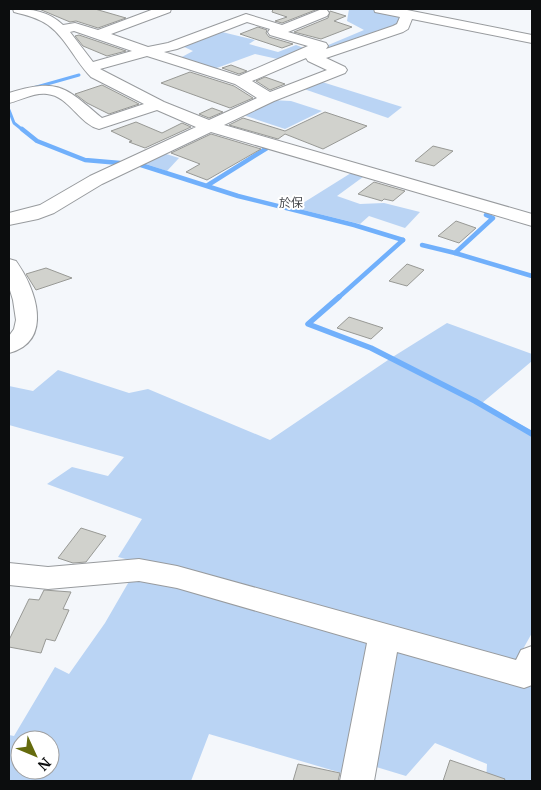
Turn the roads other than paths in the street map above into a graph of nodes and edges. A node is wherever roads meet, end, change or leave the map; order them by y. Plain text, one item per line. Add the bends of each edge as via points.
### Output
1 (52, 9) edge
2 (165, 9) edge
3 (380, 9) edge
4 (277, 11) dead end
5 (27, 12) edge
6 (322, 13) dead end
7 (406, 14) junction
8 (253, 20) junction
9 (60, 30) junction
10 (274, 33) junction
11 (100, 34) junction
12 (532, 39) edge
13 (147, 51) junction
14 (89, 68) junction
15 (240, 81) junction
16 (9, 98) edge
17 (269, 98) junction
18 (158, 106) junction
19 (208, 126) junction
20 (9, 219) edge
21 (532, 220) edge
22 (9, 265) edge
23 (9, 346) edge
24 (9, 574) edge
25 (384, 636) junction
26 (532, 659) edge
27 (356, 781) edge

1 - 5 street
2 - 11 street
3 - 7 street
4 - 8 street
5 - 9 street via 53,22
6 - 10 street
7 - 12 street
7 - 17 street via 403,26 398,29 313,58 340,70
8 - 10 street
8 - 13 street via 246,18 172,46
9 - 11 street via 75,27
9 - 14 street
10 - 15 street via 321,46
11 - 13 street
13 - 14 street
13 - 15 street
14 - 18 street via 105,80
15 - 17 street
16 - 18 street via 49,89 60,93 99,124
17 - 19 street
18 - 19 street
19 - 20 street via 96,180 47,209 31,216
19 - 21 street
22 - 23 street via 22,294 28,321 22,335
24 - 25 street via 48,578 139,570 177,577
25 - 26 street via 524,675
25 - 27 street

